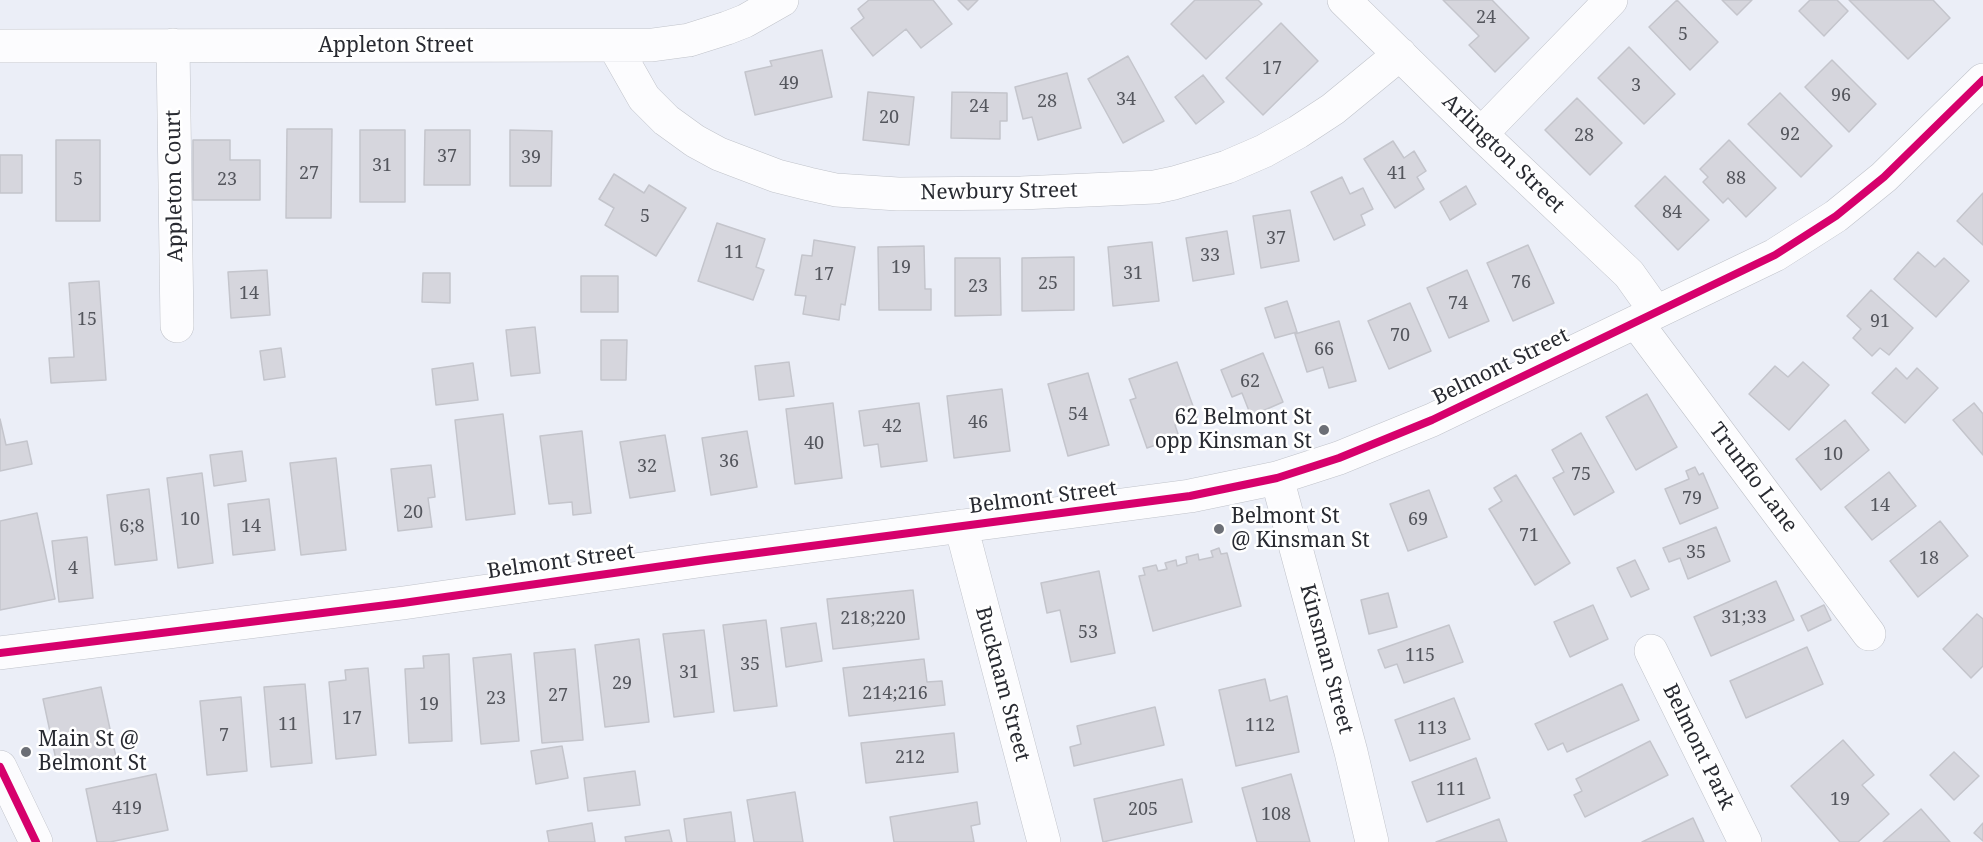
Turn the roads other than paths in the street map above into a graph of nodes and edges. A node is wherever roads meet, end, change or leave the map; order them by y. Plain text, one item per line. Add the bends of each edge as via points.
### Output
1 (782, 0) edge
2 (1344, 0) edge
3 (1611, 0) edge
4 (173, 45) junction
5 (0, 46) edge
6 (615, 47) junction
7 (1400, 54) junction
8 (1983, 80) edge
9 (1480, 134) junction
10 (1646, 317) junction
11 (177, 326) dead end
12 (1277, 478) junction
13 (961, 526) junction
14 (1869, 634) dead end
15 (1651, 651) dead end
16 (0, 653) edge
17 (0, 767) edge
18 (36, 842) edge
19 (1044, 842) edge
20 (1372, 842) edge
21 (1745, 842) edge

1 - 6 street, Appleton Street via 745,21 699,38
2 - 7 street, Arlington Street
3 - 9 street
4 - 5 street, Appleton Street
4 - 6 street, Appleton Street
4 - 11 street, Appleton Court
6 - 7 street, Newbury Street via 644,98 666,120 719,154 808,184 898,194 1124,189 1184,181 1227,167 1298,132
7 - 9 street, Arlington Street
8 - 10 street, Belmont Street via 1924,140 1836,216 1775,255
9 - 10 street, Arlington Street via 1629,274
10 - 12 street, Belmont Street via 1432,420
10 - 14 street, Trunfio Lane
12 - 13 street, Belmont Street via 1190,496
12 - 20 street, Kinsman Street
13 - 16 street, Belmont Street via 403,603
13 - 19 street, Bucknam Street
15 - 21 street, Belmont Park
17 - 18 street

